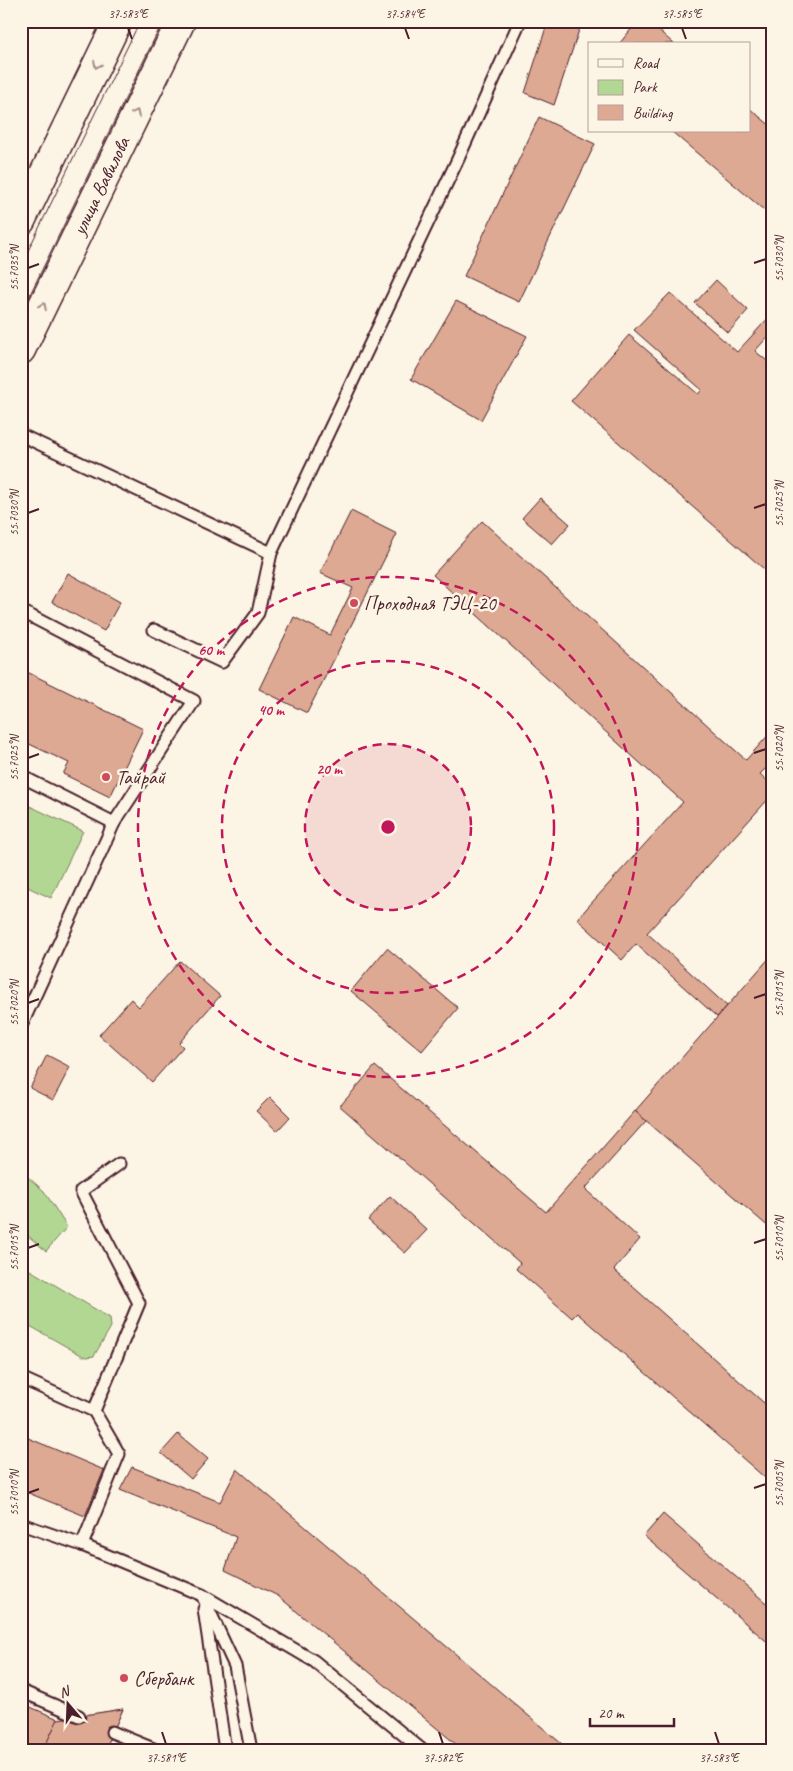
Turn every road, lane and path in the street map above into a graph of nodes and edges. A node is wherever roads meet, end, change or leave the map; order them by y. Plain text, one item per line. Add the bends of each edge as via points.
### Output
1 (118, 21) edge
2 (180, 21) edge
3 (520, 21) edge
4 (21, 221) edge
5 (21, 350) edge
6 (21, 435) edge
7 (271, 553) junction
8 (21, 611) edge
9 (154, 630) dead end
10 (21, 776) edge
11 (114, 823) junction
12 (21, 1026) edge
13 (119, 1164) dead end
14 (21, 1378) edge
15 (94, 1411) junction
16 (21, 1524) edge
17 (82, 1545) junction
18 (202, 1595) junction
19 (21, 1691) edge
20 (79, 1716) dead end
21 (112, 1732) dead end
22 (156, 1750) edge
23 (225, 1750) edge
24 (250, 1750) edge
25 (422, 1750) edge

1 -> 4 main road
5 -> 2 main road, улица Вавилова
3 - 7 lane
6 - 7 lane
7 - 9 lane via 258,612 222,662
8 - 11 lane via 194,701
10 - 11 lane
11 - 12 lane
13 - 15 lane via 81,1191 139,1303
14 - 15 lane
15 - 17 lane via 119,1454
16 - 17 lane
17 - 18 lane
18 - 23 lane
18 - 24 lane via 235,1666
18 - 25 lane via 314,1661
19 - 20 lane
21 - 22 lane

